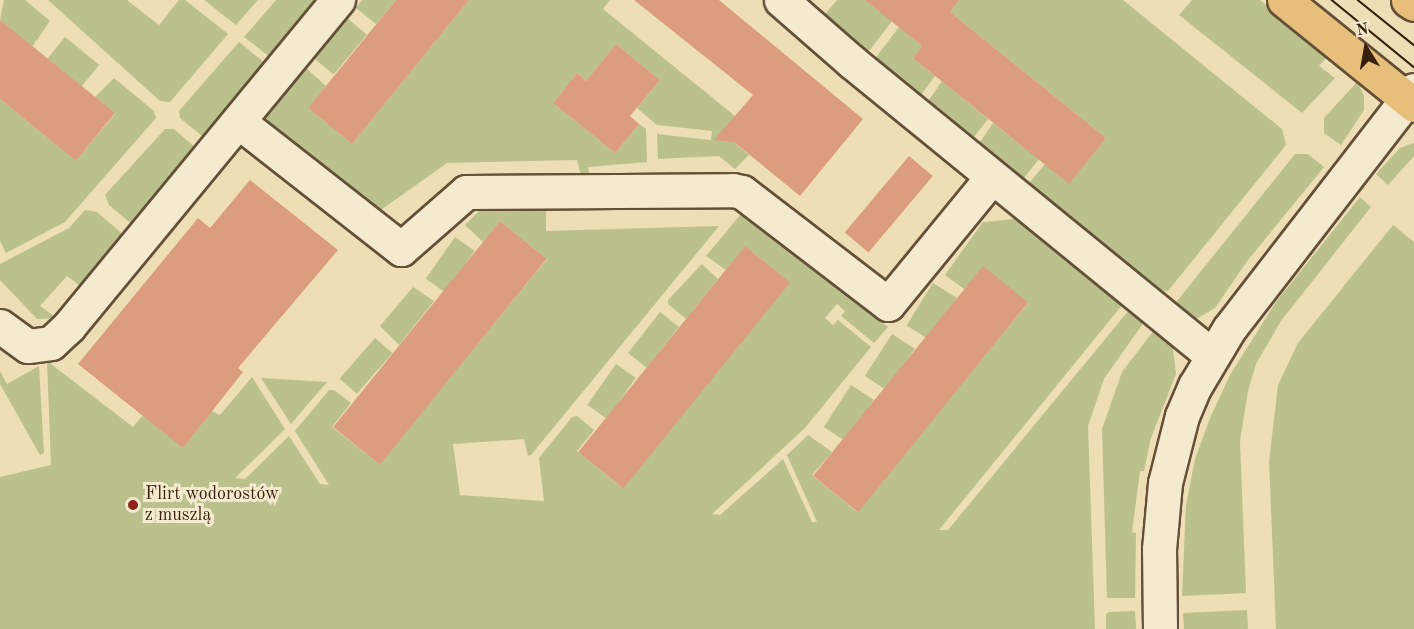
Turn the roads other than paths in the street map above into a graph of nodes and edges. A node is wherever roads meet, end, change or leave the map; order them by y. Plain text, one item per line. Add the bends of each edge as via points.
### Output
1 (338, 0) edge
2 (781, 0) edge
3 (1284, 0) edge
4 (1408, 0) edge
5 (1414, 4) edge
6 (1412, 98) edge
7 (238, 122) junction
8 (992, 177) junction
9 (0, 326) edge
10 (1211, 355) junction
11 (1160, 629) edge

1 - 7 street
2 - 8 street
3 - 6 main road
4 - 5 main road
6 - 10 street via 1334,189
7 - 8 street via 401,249 466,192 733,190 742,192 888,304
7 - 9 street via 51,343 28,346
8 - 10 street
10 - 11 street via 1182,416 1165,483 1159,549

